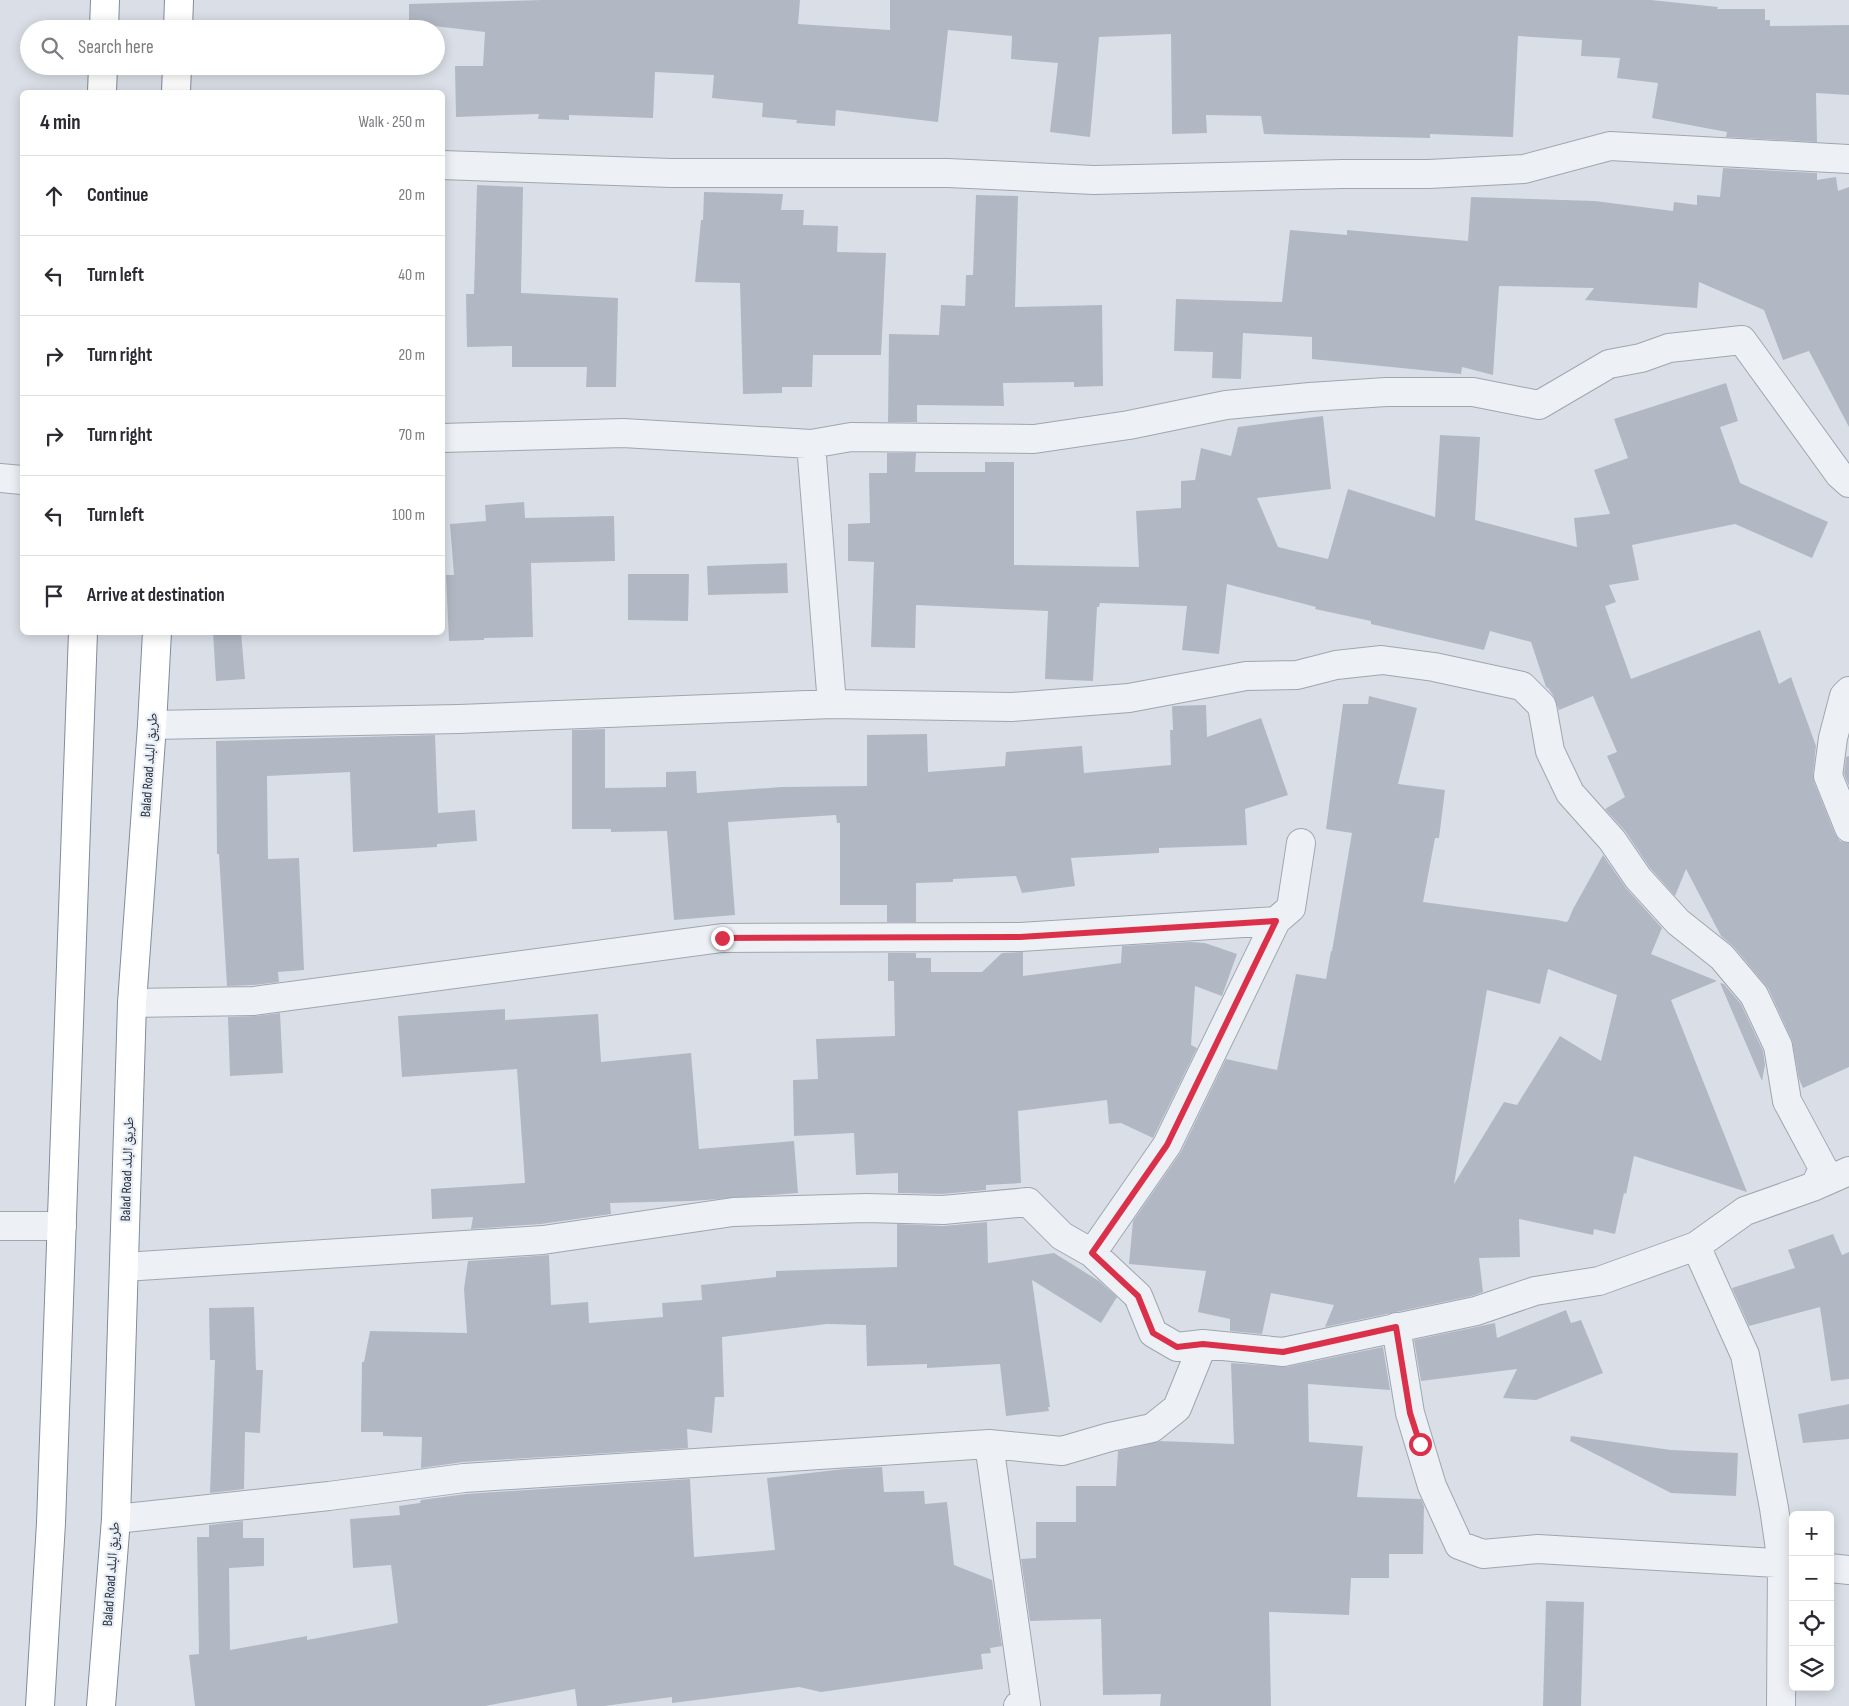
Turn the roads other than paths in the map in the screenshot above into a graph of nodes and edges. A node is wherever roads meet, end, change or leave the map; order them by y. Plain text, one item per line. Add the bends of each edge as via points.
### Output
1 (105, 0) edge
2 (179, 0) edge
3 (104, 20) edge
4 (178, 20) edge
5 (103, 75) edge
6 (177, 75) edge
7 (102, 90) edge
8 (176, 90) edge
9 (1849, 159) edge
10 (445, 166) edge
11 (445, 438) edge
12 (811, 444) junction
13 (0, 478) edge
14 (20, 480) edge
15 (1849, 483) edge
16 (83, 635) edge
17 (156, 635) edge
18 (1849, 691) edge
19 (832, 704) junction
20 (152, 725) junction
21 (1849, 828) edge
22 (1301, 842) dead end
23 (1276, 921) junction
24 (132, 1003) junction
25 (1849, 1171) edge
26 (1815, 1186) junction
27 (0, 1226) edge
28 (62, 1226) junction
29 (1696, 1246) junction
30 (1092, 1253) junction
31 (124, 1267) junction
32 (1396, 1327) junction
33 (1203, 1344) junction
34 (989, 1444) junction
35 (116, 1519) junction
36 (1787, 1564) edge
37 (1834, 1568) edge
38 (1849, 1570) edge
39 (40, 1706) edge
40 (101, 1706) edge
41 (1025, 1706) edge
42 (1781, 1706) edge

1 - 3 highway
2 - 4 highway
5 - 7 highway
6 - 8 highway
9 - 10 street via 1610,146 1524,169 1429,174 1094,180 948,173 671,173
11 - 12 street via 622,433
12 - 15 street via 851,437 1034,439 1129,425 1226,405 1386,392 1473,392 1540,405 1609,364 1669,348 1742,340 1839,474
12 - 19 street
13 - 14 street
16 - 28 highway
17 - 20 highway, Balad Road طريق البلد
18 - 21 street via 1844,696 1833,738 1828,776
19 - 20 street via 459,720
19 - 26 street via 1012,708 1130,698 1246,676 1297,675 1336,665 1382,660 1434,667 1522,686 1542,706 1550,751 1570,793 1678,922 1722,956 1754,995 1778,1046 1787,1101 1823,1168
20 - 24 highway, Balad Road طريق البلد
22 - 23 street via 1291,908
23 - 24 street via 1020,937 722,938 254,1000
23 - 30 street via 1167,1145
24 - 31 highway, Balad Road طريق البلد
25 - 26 street
26 - 29 street via 1745,1211
27 - 28 street
28 - 39 highway via 51,1523
29 - 32 street via 1599,1281 1535,1291 1476,1311
29 - 36 street via 1744,1355
30 - 31 street via 1062,1236 1028,1202 943,1210 866,1208 733,1212 543,1240
30 - 33 street via 1138,1296 1153,1333 1177,1347
31 - 35 highway, Balad Road طريق البلد
32 - 33 street via 1283,1352
32 - 36 street via 1413,1421 1438,1500 1459,1545 1483,1554 1538,1549
33 - 34 street via 1178,1408 1152,1428 1062,1451
34 - 35 street via 464,1478
34 - 41 street
35 - 40 highway, Balad Road طريق البلد
36 - 42 street
37 - 38 street

